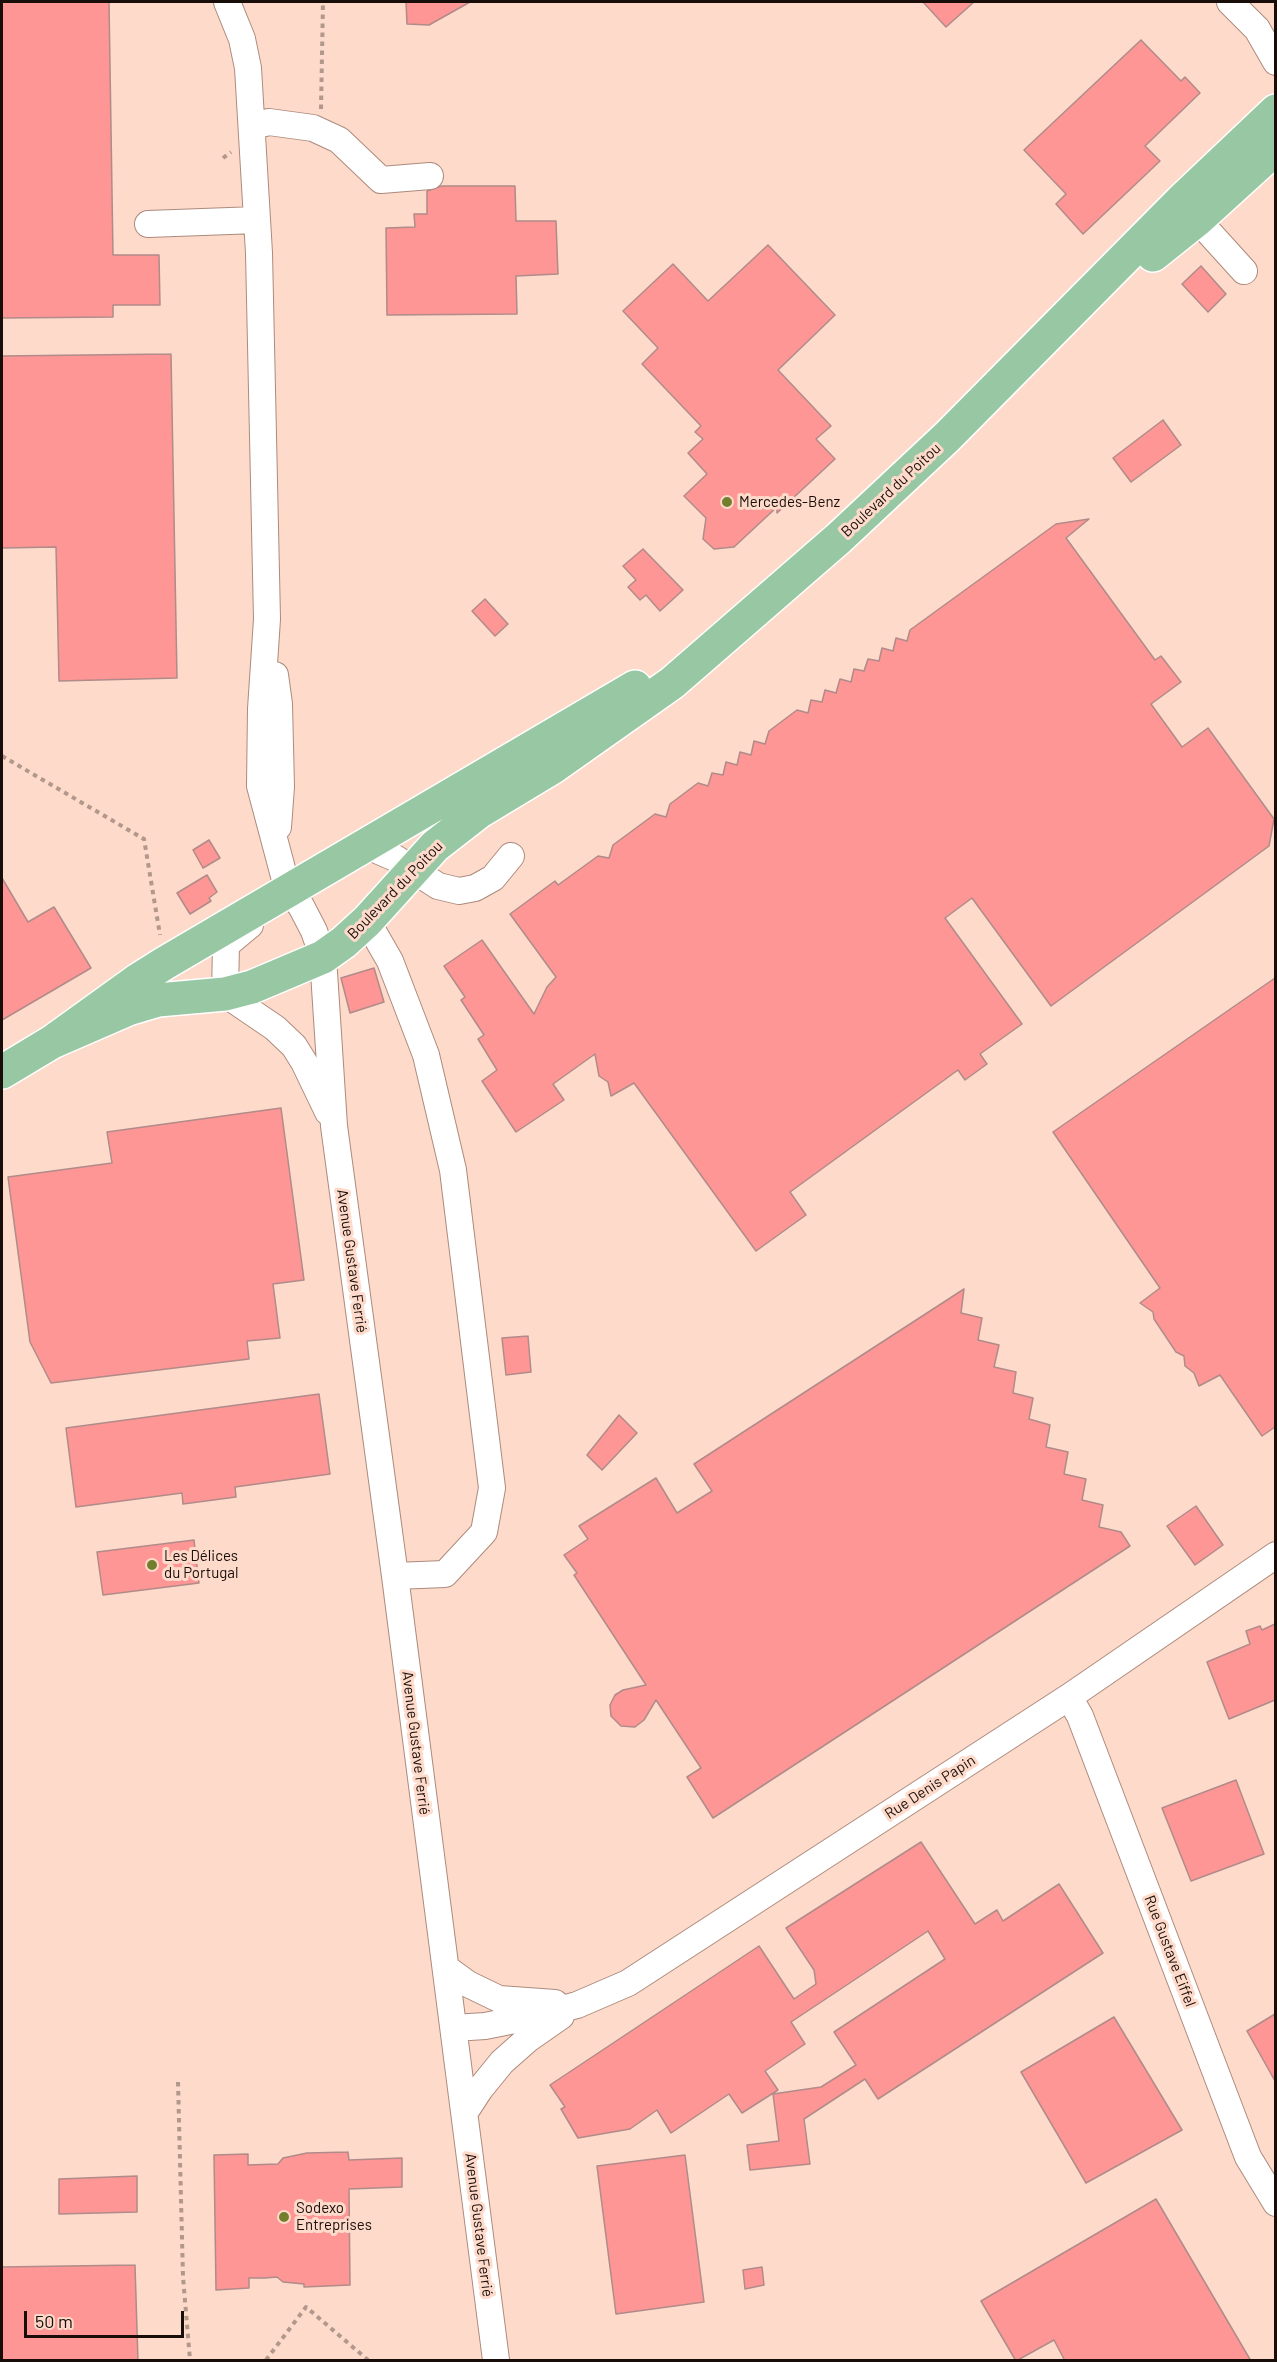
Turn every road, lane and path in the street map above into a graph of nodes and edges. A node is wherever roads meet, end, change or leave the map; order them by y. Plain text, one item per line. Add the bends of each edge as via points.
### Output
1 (227, 2) edge
2 (1230, 2) edge
3 (1271, 51) edge
4 (1274, 119) edge
5 (252, 126) junction
6 (430, 176) dead end
7 (1190, 210) junction
8 (257, 220) junction
9 (148, 224) dead end
10 (1245, 272) dead end
11 (728, 632) junction
12 (2, 756) edge
13 (365, 846) junction
14 (511, 856) dead end
15 (414, 869) junction
16 (278, 897) junction
17 (367, 921) junction
18 (323, 957) junction
19 (165, 963) junction
20 (225, 994) junction
21 (52, 1042) junction
22 (2, 1072) edge
23 (334, 1126) junction
24 (1275, 1555) edge
25 (395, 1576) junction
26 (1069, 1696) junction
27 (446, 1968) junction
28 (577, 2005) junction
29 (454, 2028) junction
30 (178, 2082) dead end
31 (465, 2112) junction
32 (1275, 2203) edge
33 (190, 2361) edge
34 (266, 2361) edge
35 (368, 2361) edge
36 (496, 2361) edge

1 - 5 street via 242,39 248,68
2 - 3 street
4 - 7 main road, Boulevard du Poitou
5 - 6 street via 269,122 313,128 339,140 381,180
5 - 8 street
7 - 10 street
7 - 11 main road, Boulevard du Poitou via 1046,339 839,538
8 - 9 street
8 - 16 street via 267,619 279,713
11 - 13 main road, Boulevard du Poitou
11 - 15 main road, Boulevard du Poitou via 672,683 553,767 480,811 435,846
12 - 19 path via 144,839
13 - 15 street
13 - 16 main road, Boulevard du Poitou
14 - 15 street via 493,878 459,891 438,886
15 - 17 main road, Boulevard du Poitou
16 - 18 street, Avenue Gustave Ferrié via 301,906
16 - 19 main road, Boulevard du Poitou
16 - 20 street via 226,945
17 - 18 main road, Boulevard du Poitou
17 - 25 street via 390,961 426,1055 453,1170 492,1488 484,1532 445,1574
18 - 20 main road, Boulevard du Poitou via 292,972
18 - 23 street, Avenue Gustave Ferrié
19 - 21 main road, Boulevard du Poitou
20 - 21 main road, Boulevard du Poitou via 158,1000
20 - 23 street, Avenue Gustave Ferrié via 294,1046
21 - 22 main road, Boulevard du Poitou
23 - 25 street, Avenue Gustave Ferrié
24 - 26 street, Rue Denis Papin
25 - 27 street, Avenue Gustave Ferrié
26 - 28 street, Rue Denis Papin via 628,1983
26 - 32 street, Rue Gustave Eiffel via 1080,1716 1248,2157
27 - 28 street, Rue Denis Papin via 499,1999
27 - 29 street, Avenue Gustave Ferrié
28 - 29 street, Rue Denis Papin via 495,2024
28 - 31 street, Rue Denis Papin via 528,2038 502,2062
29 - 31 street, Avenue Gustave Ferrié
30 - 33 path via 183,2277
31 - 36 street, Avenue Gustave Ferrié
34 - 35 path via 306,2307

